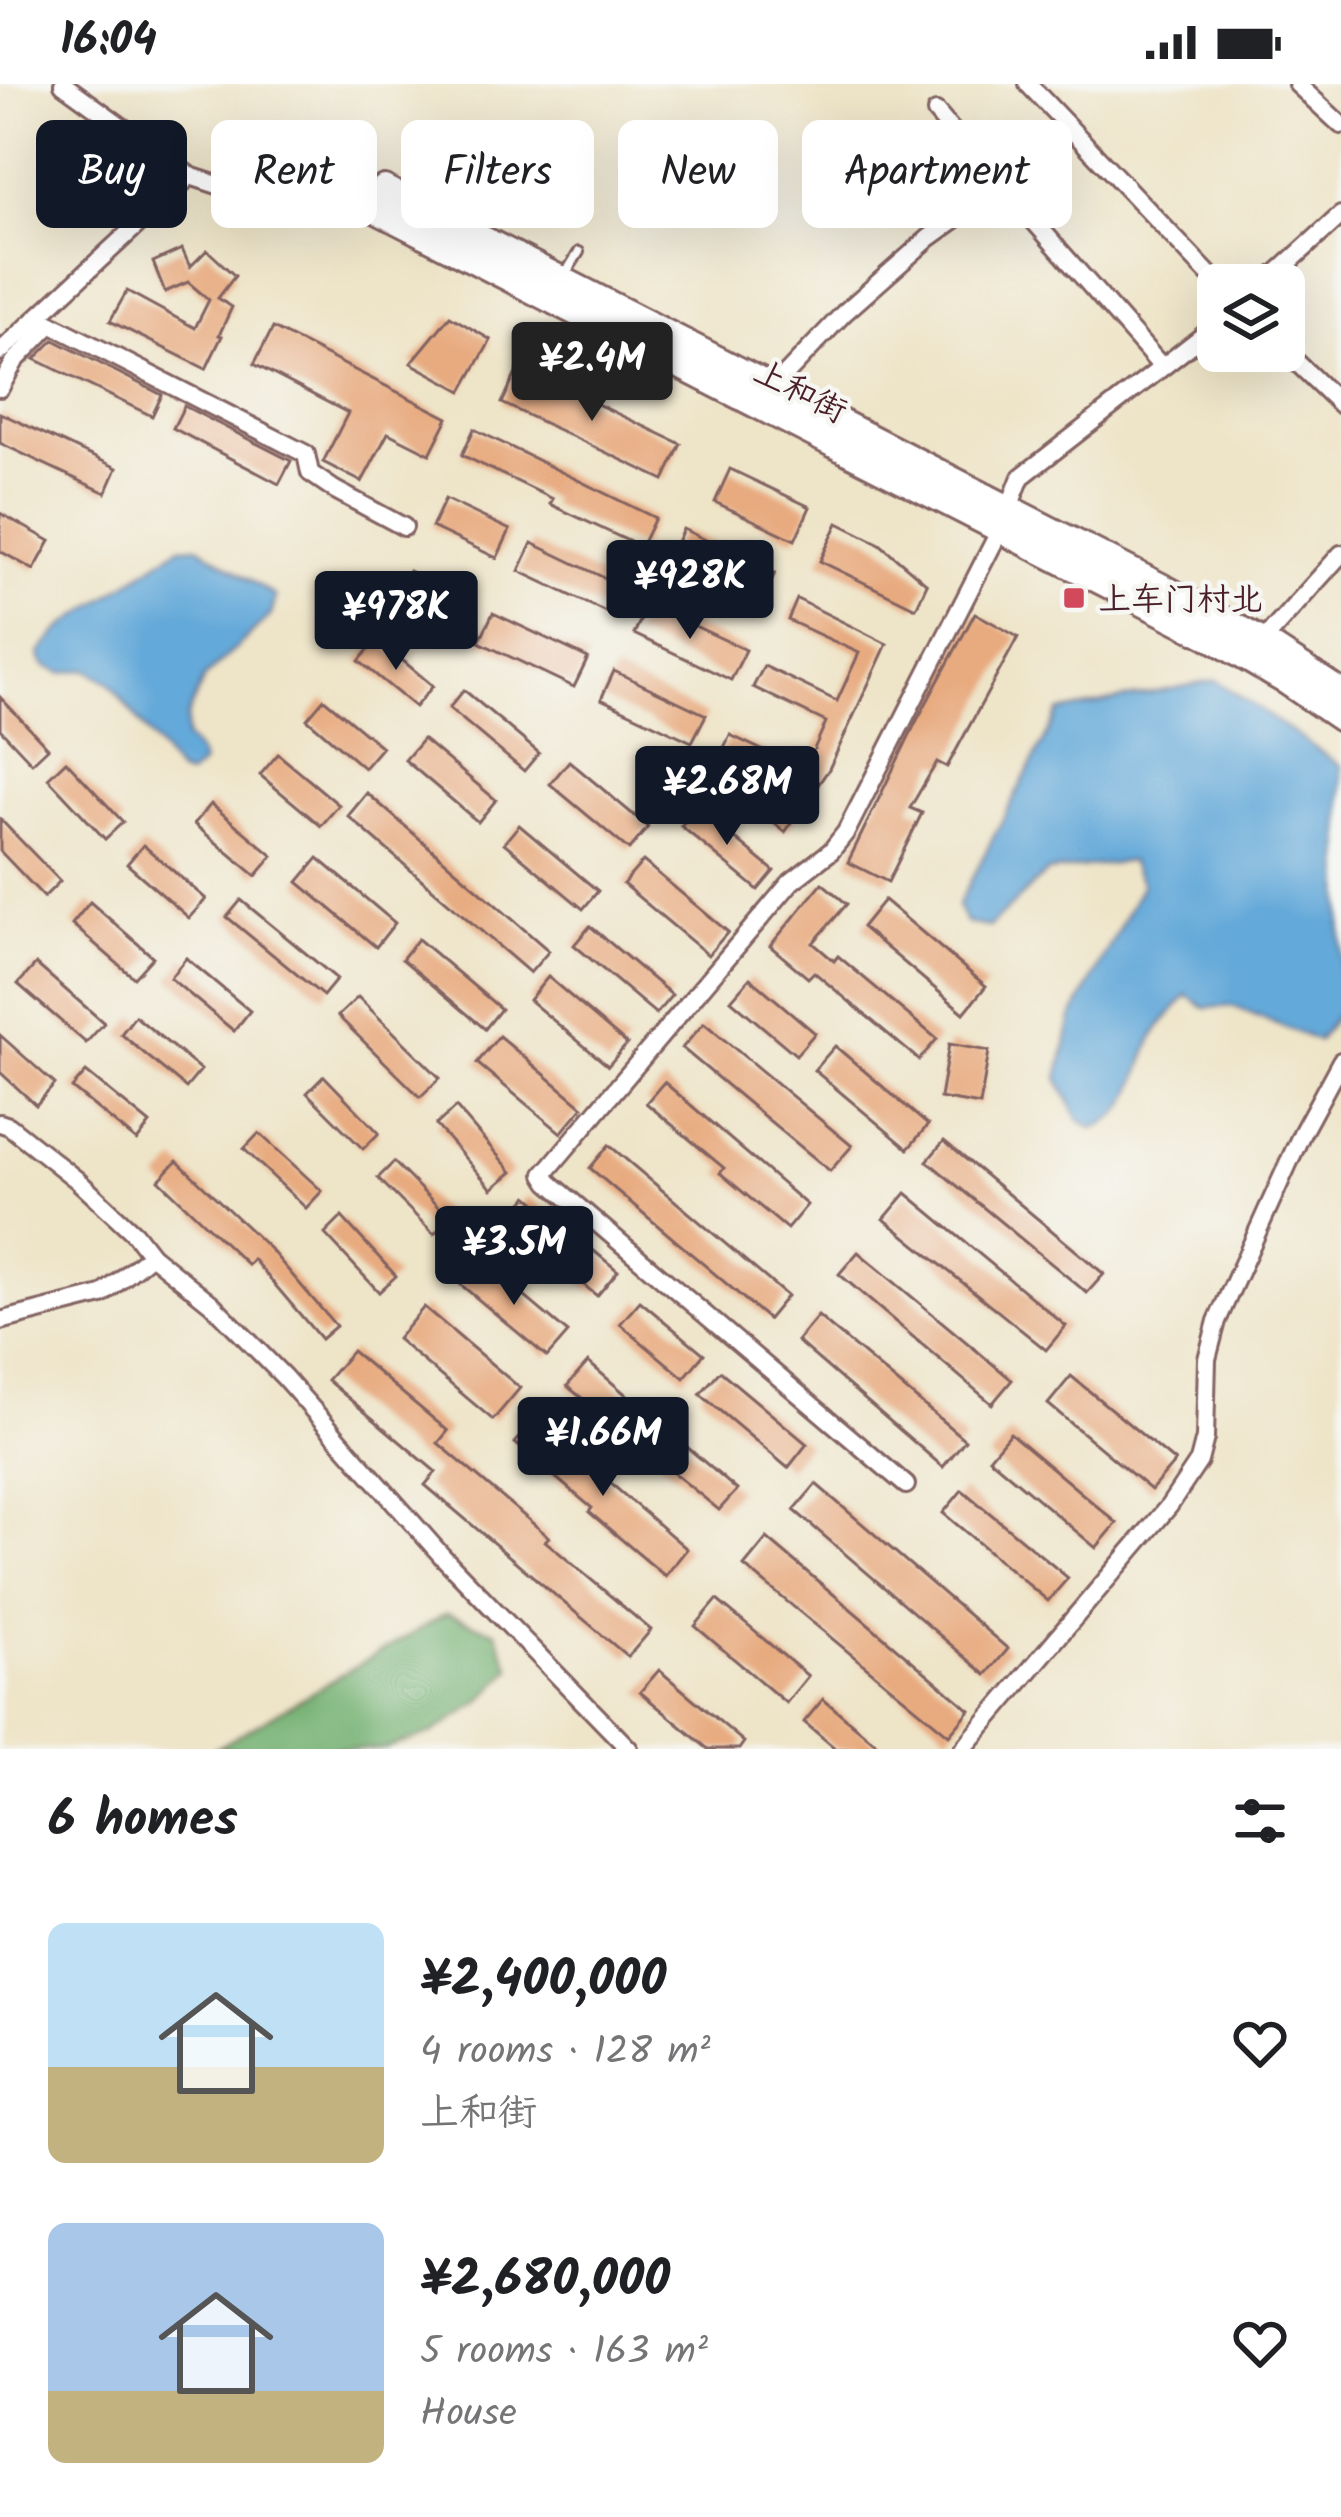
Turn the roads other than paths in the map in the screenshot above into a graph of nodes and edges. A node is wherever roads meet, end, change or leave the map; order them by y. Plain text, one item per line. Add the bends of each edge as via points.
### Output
1 (63, 84) edge
2 (1028, 84) edge
3 (1297, 84) edge
4 (936, 112) dead end
5 (943, 120) edge
6 (1341, 125) edge
7 (190, 176) junction
8 (211, 183) edge
9 (377, 202) edge
10 (377, 209) edge
11 (1341, 215) edge
12 (943, 228) edge
13 (1040, 228) edge
14 (579, 252) dead end
15 (1199, 264) edge
16 (1287, 264) edge
17 (562, 280) junction
18 (1197, 340) edge
19 (0, 352) edge
20 (1162, 367) junction
21 (1305, 370) edge
22 (0, 388) edge
23 (773, 388) junction
24 (1341, 405) edge
25 (1004, 519) junction
26 (404, 527) dead end
27 (1341, 554) edge
28 (1263, 641) junction
29 (1341, 692) edge
30 (1341, 718) edge
31 (1341, 1061) edge
32 (0, 1123) edge
33 (151, 1255) junction
34 (0, 1322) edge
35 (906, 1485) dead end
36 (629, 1749) edge
37 (963, 1749) edge

1 - 7 street
2 - 15 street
3 - 6 street
4 - 5 street
7 - 8 street
7 - 19 street
9 - 17 street, 上和街 via 384,188
10 - 25 street, 上和街
11 - 16 street
12 - 23 street
13 - 20 street
14 - 17 lane
17 - 23 street, 上和街
18 - 20 street
20 - 25 street via 1021,477
21 - 24 street
22 - 26 street via 51,324 306,454 310,473
23 - 25 street, 上和街
25 - 28 street, 上和街
25 - 30 street, 上和街
25 - 35 street via 846,832 791,882 544,1174
27 - 28 street
28 - 29 street, 上和街
31 - 37 street via 1217,1321 1199,1461
32 - 33 street via 77,1180
33 - 34 street via 102,1295
33 - 36 street via 284,1377

